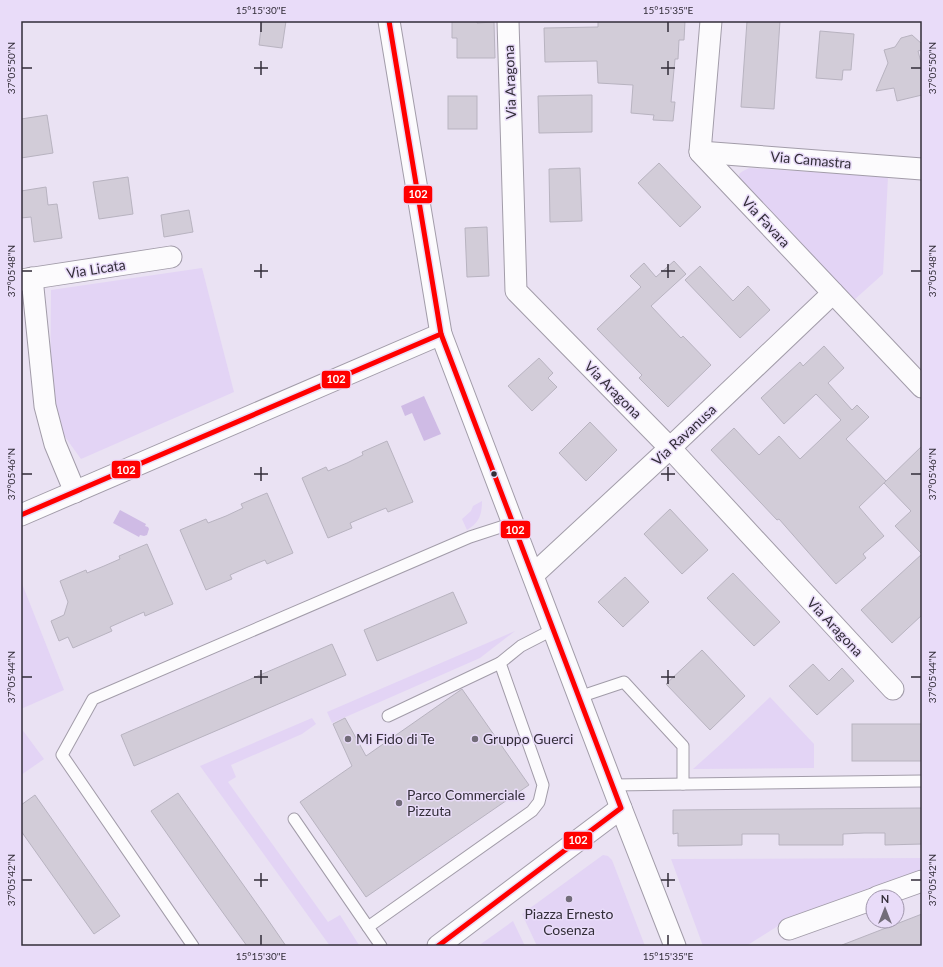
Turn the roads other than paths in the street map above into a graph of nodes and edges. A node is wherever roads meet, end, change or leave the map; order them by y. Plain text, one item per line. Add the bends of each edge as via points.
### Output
1 (389, 21) edge
2 (508, 21) edge
3 (711, 21) edge
4 (700, 152) junction
5 (922, 169) edge
6 (171, 257) dead end
7 (26, 279) edge
8 (833, 293) junction
9 (441, 334) junction
10 (922, 387) edge
11 (670, 448) junction
12 (75, 492) junction
13 (21, 515) edge
14 (513, 523) junction
15 (533, 575) junction
16 (554, 629) junction
17 (500, 663) junction
18 (893, 689) dead end
19 (579, 697) junction
20 (388, 716) dead end
21 (922, 781) edge
22 (683, 784) junction
23 (612, 785) junction
24 (621, 808) junction
25 (294, 819) dead end
26 (922, 881) edge
27 (900, 889) edge
28 (865, 902) edge
29 (368, 927) junction
30 (789, 930) dead end
31 (193, 946) edge
32 (381, 946) edge
33 (438, 946) edge
34 (675, 946) edge

1 - 9 street
2 - 11 street, Via Aragona via 516,291
3 - 4 street
4 - 5 street, Via Camastra
4 - 8 street, Via Favara
6 - 7 street, Via Licata
7 - 12 street via 45,406 55,444
8 - 10 street, Via Favara
8 - 11 street, Via Ravanusa
9 - 12 street
9 - 14 street
11 - 15 street, Via Ravanusa
11 - 18 street, Via Aragona
12 - 13 street
14 - 15 street
14 - 31 lane via 470,537 93,699 62,756
15 - 16 street
16 - 17 lane via 521,646
16 - 19 street
17 - 20 lane
17 - 29 lane via 543,785 539,802 532,811
19 - 22 lane via 624,682 683,746
19 - 23 street
21 - 22 lane
22 - 23 lane
23 - 24 street
24 - 33 street
24 - 34 street
25 - 29 lane
26 - 27 street
28 - 30 street
29 - 32 lane

